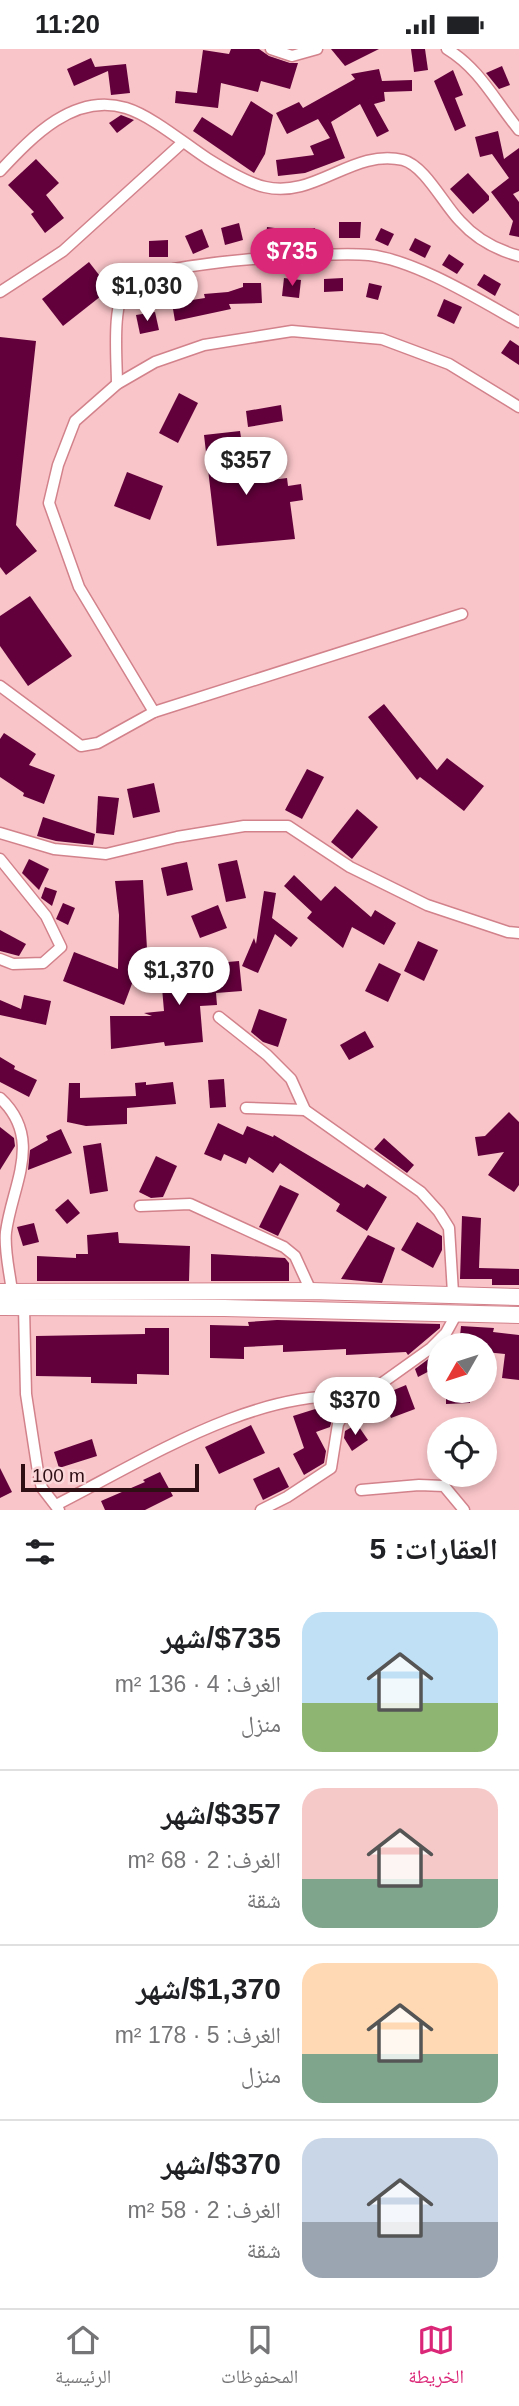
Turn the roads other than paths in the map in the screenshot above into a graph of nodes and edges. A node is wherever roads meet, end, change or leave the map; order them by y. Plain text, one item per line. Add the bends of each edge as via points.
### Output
1 (271, 49) edge
2 (317, 49) edge
3 (447, 49) edge
4 (519, 130) edge
5 (182, 143) junction
6 (0, 171) edge
7 (519, 256) edge
8 (0, 292) edge
9 (519, 322) edge
10 (117, 384) junction
11 (519, 407) edge
12 (462, 614) dead end
13 (0, 686) edge
14 (154, 712) junction
15 (0, 833) edge
16 (0, 859) edge
17 (519, 933) edge
18 (0, 959) edge
19 (219, 1017) dead end
20 (0, 1098) edge
21 (246, 1108) dead end
22 (305, 1110) junction
23 (140, 1206) dead end
24 (311, 1291) junction
25 (6, 1292) edge
26 (453, 1293) junction
27 (519, 1297) edge
28 (0, 1307) edge
29 (24, 1307) junction
30 (457, 1313) junction
31 (519, 1315) edge
32 (359, 1397) junction
33 (361, 1490) dead end
34 (58, 1508) edge
35 (261, 1510) edge
36 (464, 1510) edge

1 - 2 street via 292,56
3 - 4 street via 481,76
5 - 6 street via 127,109 105,105 60,115
5 - 7 street via 265,187 298,188 364,159 403,160 420,168 462,224 497,250
5 - 8 street via 63,251
9 - 10 street via 434,276 369,255 197,266 147,274 127,285 118,304
10 - 11 street via 155,362 204,345 292,331 382,339 449,363
10 - 14 street via 75,421 49,503 79,587
12 - 14 street
13 - 14 street via 81,746 98,743
15 - 17 street via 54,849 106,854 244,826 288,826 350,867 426,905
16 - 18 street via 46,916 61,947 43,963 13,964
19 - 22 street via 291,1079
20 - 25 street via 9,1106 22,1137 23,1171 6,1233
21 - 22 street
22 - 26 street via 421,1192 439,1212 449,1228
23 - 24 street via 190,1204 273,1242 295,1257
24 - 25 street
24 - 26 street
26 - 27 street
28 - 29 street
29 - 30 street
29 - 34 street via 26,1394 38,1472 42,1488
30 - 31 street
30 - 32 street via 431,1348
32 - 34 street via 330,1394 294,1399 202,1431
32 - 35 street via 346,1408 338,1424 331,1468
33 - 36 street via 444,1486

